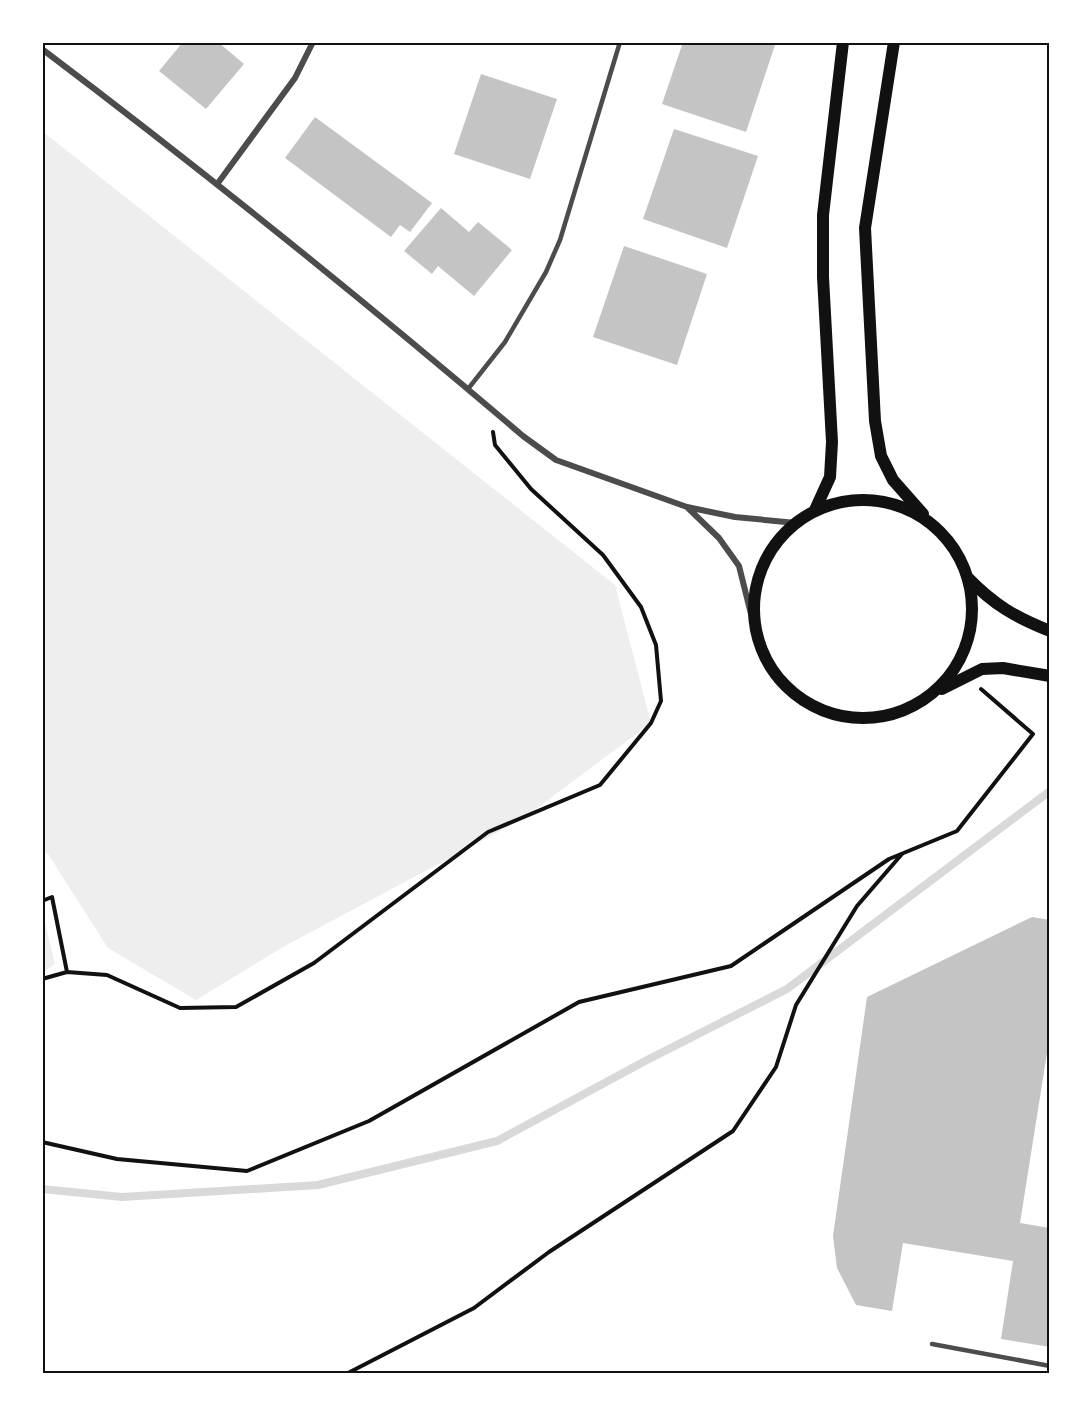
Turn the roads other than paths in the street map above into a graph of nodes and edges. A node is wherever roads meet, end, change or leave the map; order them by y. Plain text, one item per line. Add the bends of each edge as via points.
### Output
1 (313, 42) edge
2 (620, 42) edge
3 (843, 42) edge
4 (894, 42) edge
5 (42, 49) edge
6 (218, 183) junction
7 (468, 389) junction
8 (687, 507) junction
9 (815, 510) junction
10 (796, 523) junction
11 (934, 526) junction
12 (967, 577) junction
13 (1050, 631) edge
14 (757, 638) junction
15 (1050, 676) edge
16 (919, 701) junction
17 (932, 1344) dead end
18 (1050, 1366) edge

1 - 6 street via 295,78
2 - 7 lane via 560,240 546,272 505,342
3 - 9 main road via 823,215 830,477
4 - 11 main road via 865,228 875,421 881,456 893,480
5 - 6 street
6 - 7 street
7 - 8 street via 556,460
8 - 10 street
8 - 14 street via 718,537 739,566
9 - 10 main road
9 - 11 main road via 845,501 877,500 907,509
10 - 14 main road via 771,548 758,574 753,603
11 - 12 main road via 954,549
12 - 13 main road via 1014,617
12 - 16 main road via 972,607 970,632 962,656 948,677
14 - 16 main road via 771,669 795,694 825,711 853,717 881,716
15 - 16 main road via 1003,668 982,669
17 - 18 lane

